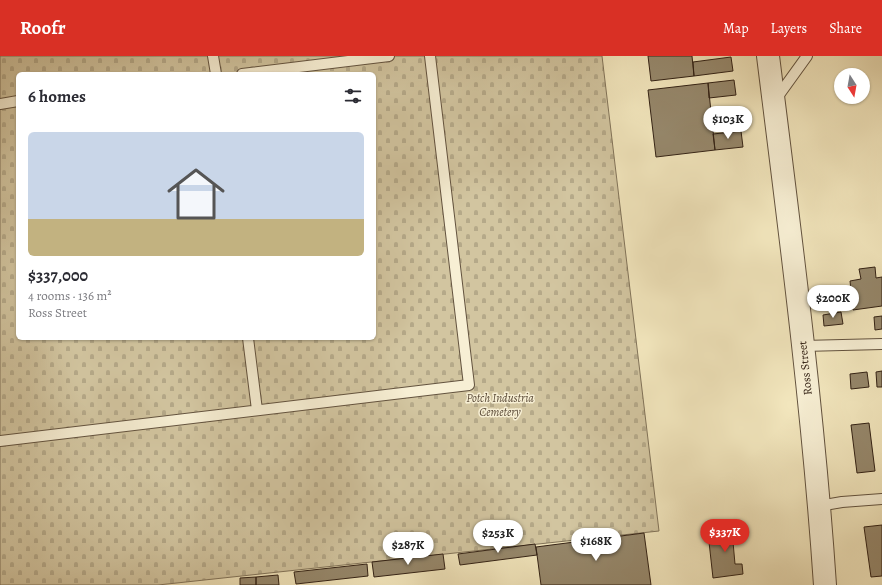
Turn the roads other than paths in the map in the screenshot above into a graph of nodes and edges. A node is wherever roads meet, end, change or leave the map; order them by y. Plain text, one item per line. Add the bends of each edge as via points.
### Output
1 (214, 56) edge
2 (389, 56) edge
3 (430, 56) edge
4 (768, 56) edge
5 (807, 56) edge
6 (216, 72) edge
7 (258, 72) edge
8 (16, 102) edge
9 (774, 102) junction
10 (0, 104) edge
11 (248, 340) edge
12 (882, 344) edge
13 (803, 346) junction
14 (257, 410) junction
15 (0, 441) edge
16 (882, 499) edge
17 (819, 506) junction
18 (825, 585) edge

1 - 6 lane
2 - 7 lane
3 - 14 lane via 469,385
4 - 9 street, Ross Street
5 - 9 lane
8 - 10 lane
9 - 13 street, Ross Street
11 - 14 lane
12 - 13 lane
13 - 17 street, Ross Street
14 - 15 lane
16 - 17 lane
17 - 18 street, Ross Street

